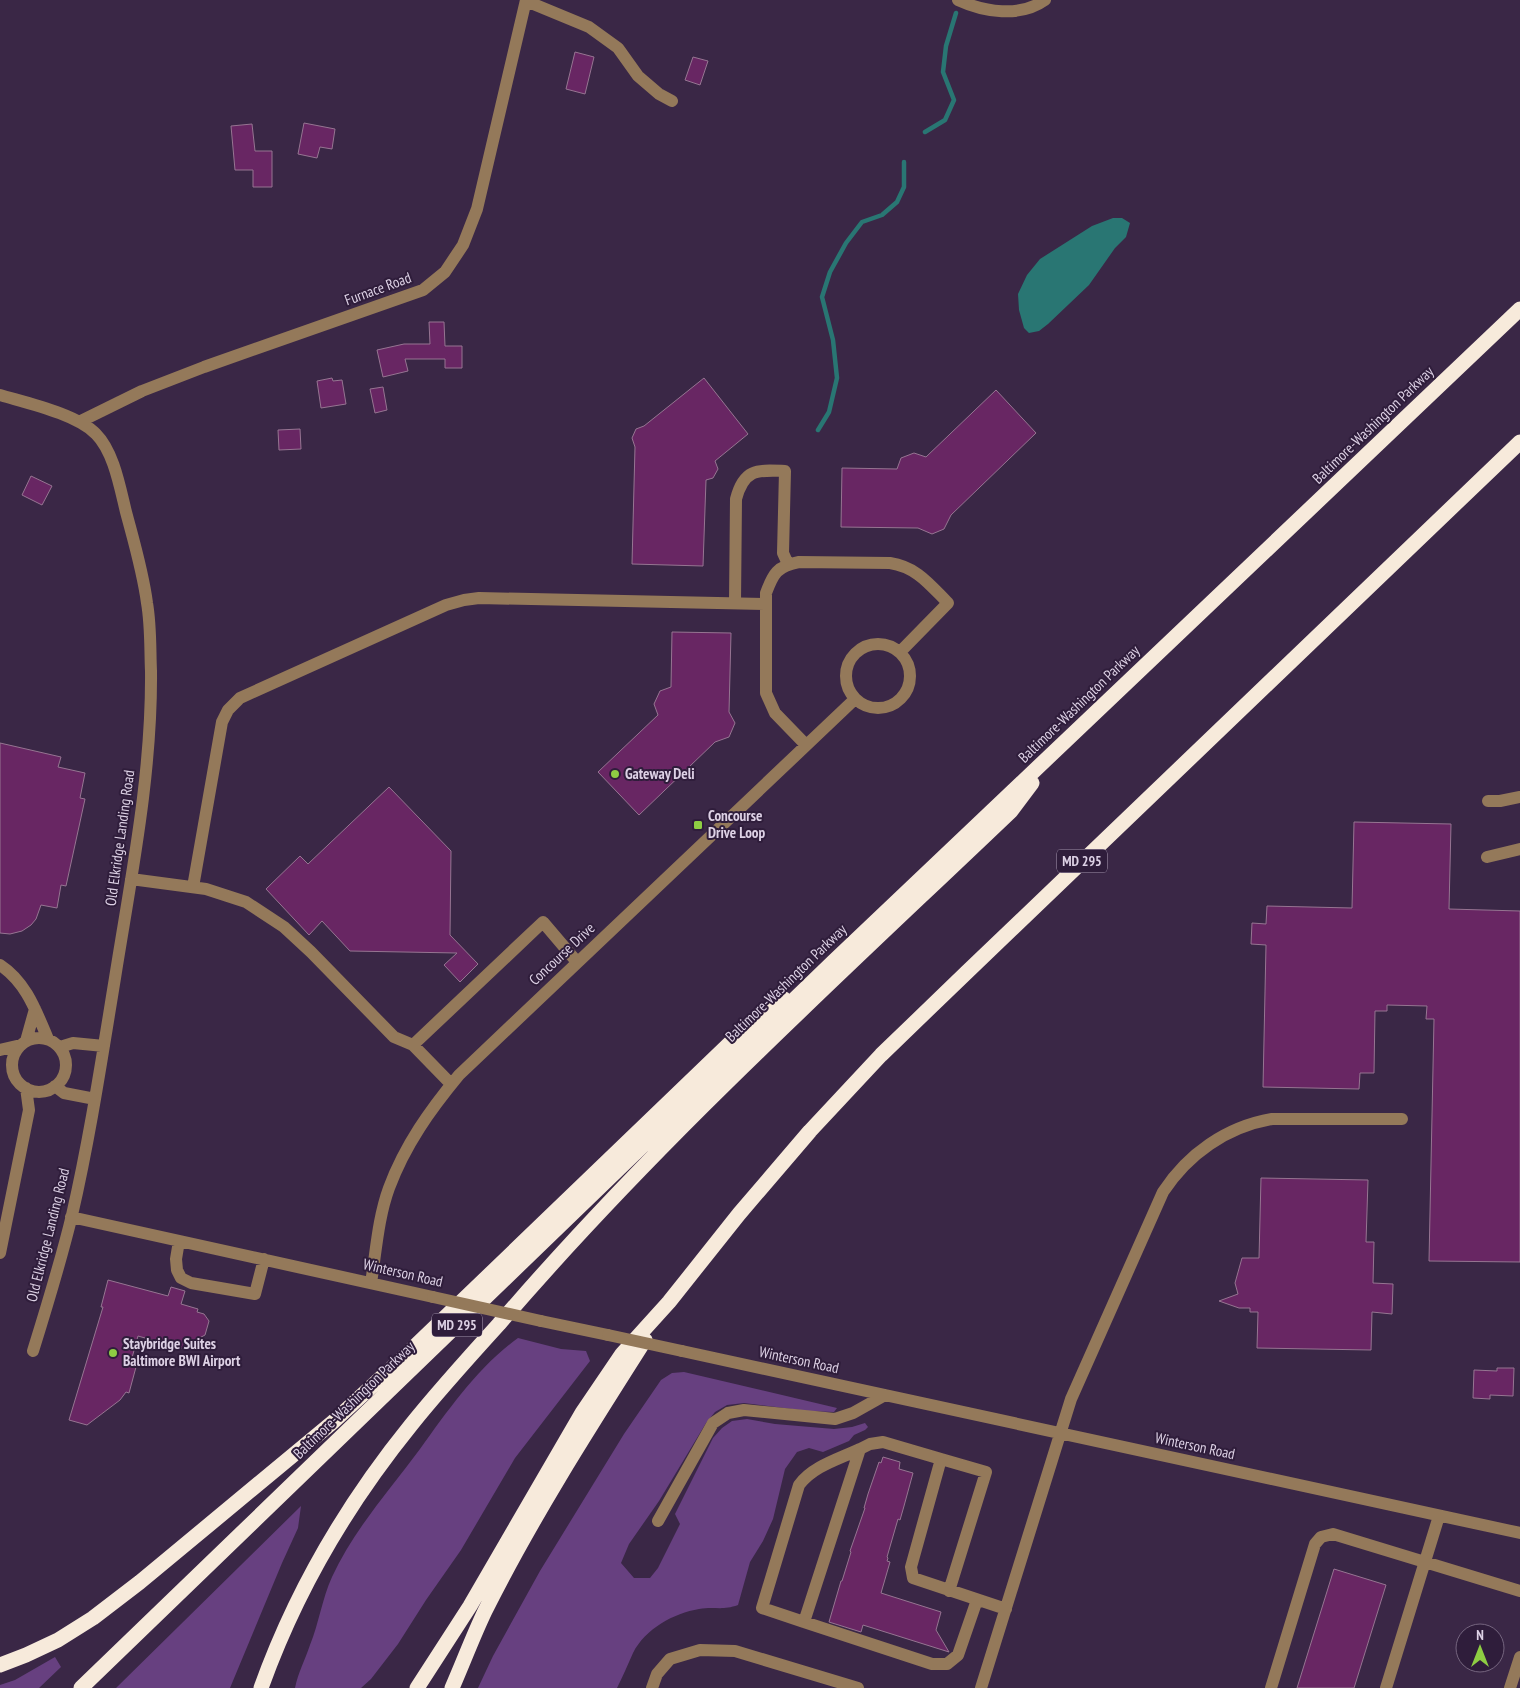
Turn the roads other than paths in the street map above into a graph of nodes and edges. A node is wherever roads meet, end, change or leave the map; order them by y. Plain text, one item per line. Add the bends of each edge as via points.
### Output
1 (526, 0) edge
2 (958, 0) edge
3 (1045, 0) edge
4 (672, 101) dead end
5 (1520, 309) edge
6 (0, 394) edge
7 (79, 422) junction
8 (1520, 442) edge
9 (788, 564) junction
10 (735, 604) junction
11 (766, 604) junction
12 (900, 652) junction
13 (855, 700) junction
14 (806, 745) junction
15 (1058, 748) junction
16 (1520, 797) edge
17 (1488, 801) dead end
18 (1520, 849) edge
19 (1487, 857) dead end
20 (131, 879) junction
21 (193, 887) junction
22 (577, 962) junction
23 (833, 962) junction
24 (0, 965) edge
25 (35, 1009) junction
26 (48, 1039) junction
27 (24, 1043) junction
28 (413, 1045) junction
29 (104, 1046) junction
30 (60, 1047) junction
31 (0, 1050) edge
32 (0, 1060) edge
33 (14, 1072) junction
34 (451, 1084) junction
35 (55, 1086) junction
36 (26, 1088) junction
37 (42, 1091) junction
38 (95, 1099) junction
39 (30, 1110) junction
40 (1402, 1119) dead end
41 (71, 1217) junction
42 (179, 1241) junction
43 (0, 1253) edge
44 (264, 1259) junction
45 (371, 1283) junction
46 (668, 1302) junction
47 (32, 1351) dead end
48 (885, 1395) junction
49 (1061, 1434) junction
50 (860, 1449) junction
51 (941, 1459) junction
52 (1439, 1516) junction
53 (658, 1521) dead end
54 (1520, 1534) edge
55 (1425, 1562) junction
56 (949, 1590) junction
57 (1520, 1590) edge
58 (977, 1600) junction
59 (1006, 1609) junction
60 (804, 1622) junction
61 (1520, 1657) edge
62 (0, 1665) edge
63 (81, 1688) edge
64 (261, 1688) edge
65 (417, 1688) edge
66 (452, 1688) edge
67 (652, 1688) edge
68 (858, 1688) edge
69 (981, 1688) edge
70 (1271, 1688) edge
71 (1386, 1688) edge
72 (1510, 1688) edge

1 - 4 street via 589,26 618,48 638,76
1 - 7 street, Furnace Road via 477,209 463,245 445,272 423,290 204,367 142,391
2 - 3 street via 985,10 1004,12
5 - 15 highway, Baltimore-Washington Parkway / MD 295
6 - 7 street, Old Elkridge Landing Road
7 - 20 street, Old Elkridge Landing Road via 97,434 109,454 136,547 147,604 149,736
8 - 46 highway, MD 295 via 881,1055 810,1131
9 - 10 street via 783,553 785,471 758,470 746,477 736,499
9 - 11 street via 778,569 771,579
9 - 12 street via 890,563 917,572 948,603
10 - 11 street
10 - 21 street via 464,600 446,605 240,698 222,722
11 - 14 street via 766,693 775,713
12 - 13 street via 908,665 910,679 901,698 889,706 874,708
12 - 13 street via 888,645 873,644 854,654 845,673 847,687
13 - 14 street, Concourse Drive
14 - 22 street, Concourse Drive
15 - 23 highway, Baltimore-Washington Parkway / MD 295
15 - 64 highway via 1010,811 762,1048 642,1168 536,1280 411,1425 347,1512 315,1567
16 - 17 street
18 - 19 street
20 - 21 street
20 - 29 street, Old Elkridge Landing Road
21 - 28 street via 246,902 284,927 394,1037
22 - 28 street via 543,922
22 - 34 street, Concourse Drive
23 - 62 highway via 752,1022 333,1422 93,1618 58,1640
23 - 63 highway, Baltimore-Washington Parkway / MD 295
24 - 25 street via 12,973
25 - 26 street
25 - 27 street
26 - 27 street via 38,1038
26 - 30 street
27 - 31 street
27 - 33 street via 13,1058
28 - 34 street
29 - 30 street via 73,1043
29 - 38 street, Old Elkridge Landing Road
30 - 35 street via 66,1068
32 - 33 street
33 - 36 street
34 - 45 street, Concourse Drive via 406,1149 389,1189
35 - 37 street
35 - 38 street via 64,1093
36 - 37 street
36 - 39 street
37 - 39 street
38 - 41 street, Old Elkridge Landing Road
39 - 43 street
40 - 49 street via 1272,1119 1254,1122 1226,1134 1190,1160 1163,1192 1071,1399
41 - 42 street, Winterson Road
41 - 47 street, Old Elkridge Landing Road
42 - 44 street, Winterson Road
42 - 44 street via 177,1270 181,1278 191,1283 255,1294
44 - 45 street, Winterson Road
45 - 48 street, Winterson Road, bridge
46 - 65 highway, MD 295 via 622,1354 582,1413 470,1606
46 - 66 highway via 526,1535 485,1612
48 - 49 street, Winterson Road
48 - 53 street via 835,1419 744,1410 728,1413 713,1424
49 - 52 street, Winterson Road
49 - 59 street
50 - 51 street via 883,1442
50 - 60 street
50 - 60 street via 814,1470 799,1485 762,1608
51 - 56 street via 911,1567 913,1578
51 - 56 street via 986,1472
52 - 54 street, Winterson Road
52 - 55 street
55 - 57 street
55 - 70 street via 1333,1534 1321,1537 1315,1544
55 - 71 street
56 - 58 street
58 - 59 street
58 - 60 street via 958,1655 947,1664 932,1664
59 - 69 street
61 - 72 street
67 - 68 street via 657,1674 670,1659 700,1650 735,1651

